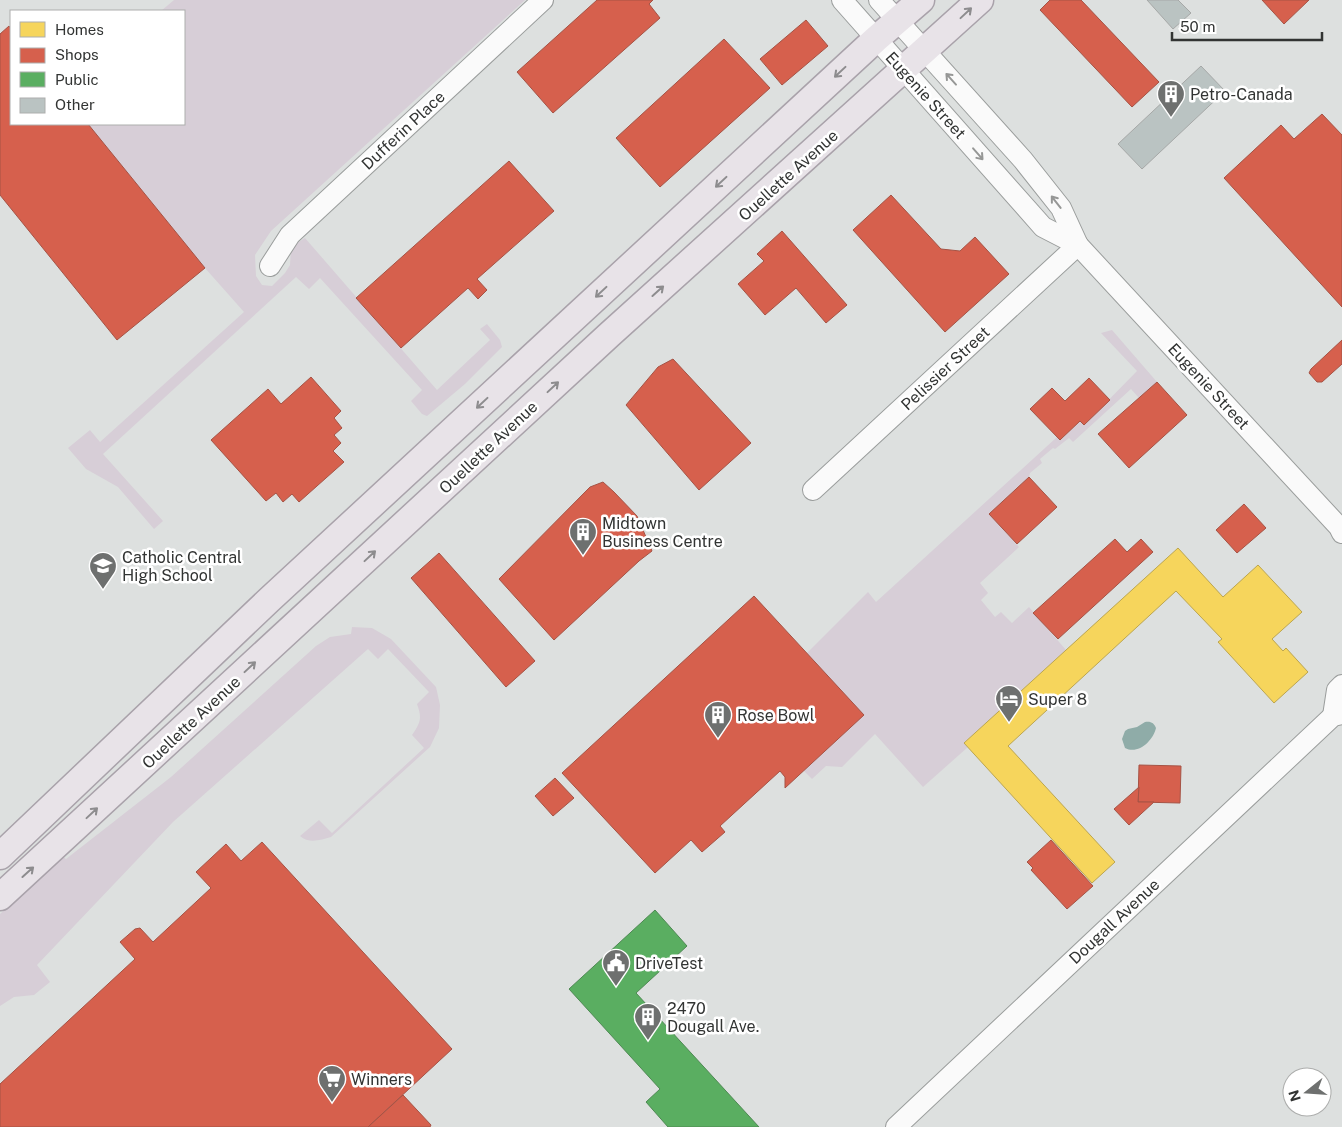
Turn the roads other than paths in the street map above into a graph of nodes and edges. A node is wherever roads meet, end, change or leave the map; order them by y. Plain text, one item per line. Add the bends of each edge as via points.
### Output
1 (544, 0) edge
2 (842, 0) edge
3 (879, 0) edge
4 (921, 0) edge
5 (980, 0) edge
6 (898, 20) junction
7 (876, 39) junction
8 (926, 51) junction
9 (904, 70) junction
10 (1078, 245) junction
11 (270, 266) dead end
12 (813, 490) dead end
13 (1341, 530) edge
14 (1342, 685) edge
15 (1337, 715) edge
16 (0, 856) edge
17 (0, 898) edge
18 (896, 1127) edge

1 - 11 street, Dufferin Place via 290,235
2 - 7 street, Eugenie Street
3 - 6 street, Eugenie Street
4 - 6 main road, Ouellette Avenue
8 -> 5 main road, Ouellette Avenue
6 - 7 main road, Ouellette Avenue
6 - 8 street, Eugenie Street
7 - 9 street, Eugenie Street
7 -> 16 main road, Ouellette Avenue via 268,600
8 - 9 main road, Ouellette Avenue
10 -> 8 street, Eugenie Street via 1061,208
9 -> 10 street, Eugenie Street via 1043,227
17 -> 9 main road, Ouellette Avenue via 595,348
10 - 12 street, Pelissier Street
10 - 13 street, Eugenie Street
14 - 15 street, Dougall Avenue via 1337,690
15 - 18 street, Dougall Avenue

